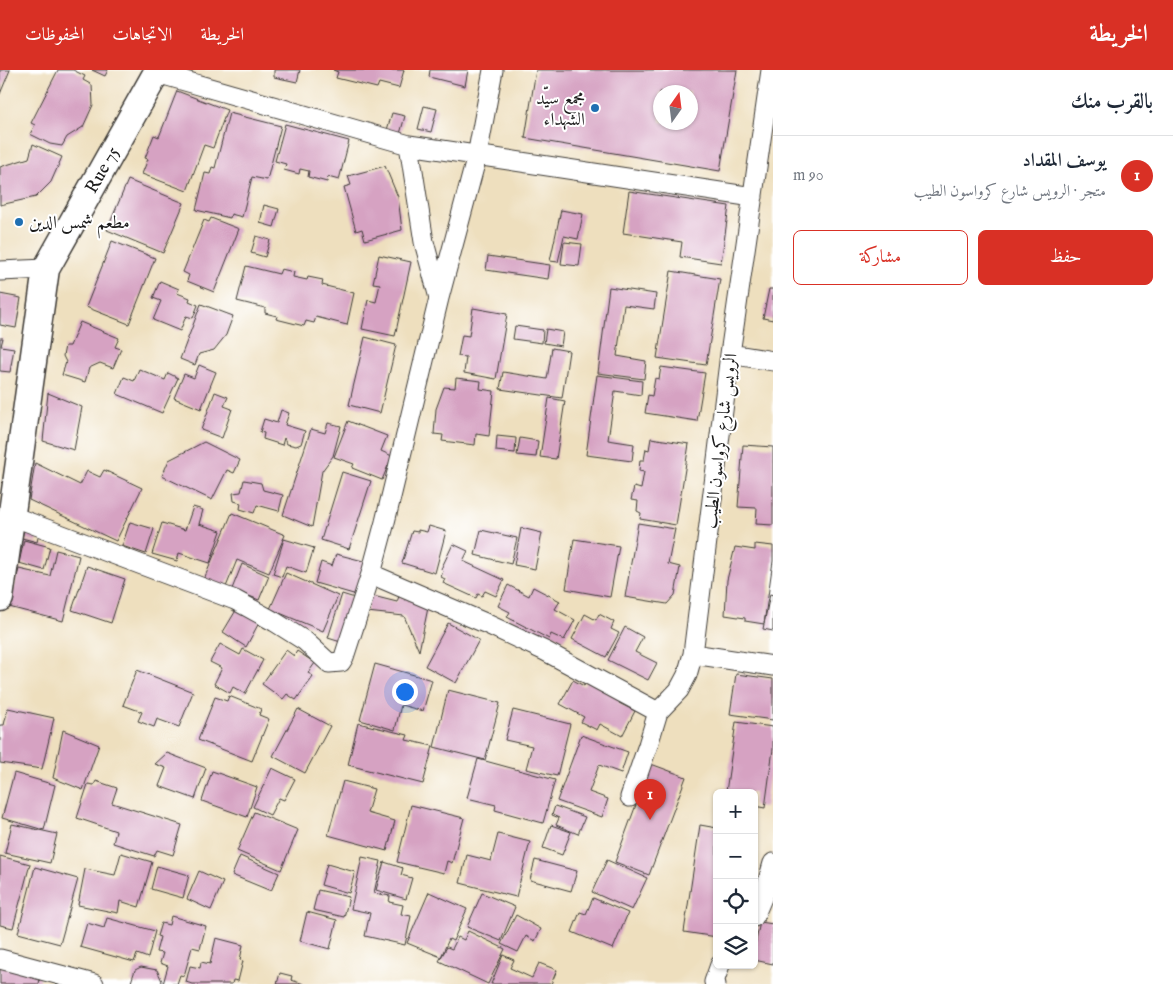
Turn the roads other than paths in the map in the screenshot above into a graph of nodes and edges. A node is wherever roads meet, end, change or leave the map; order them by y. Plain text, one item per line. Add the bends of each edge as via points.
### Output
1 (493, 70) edge
2 (771, 70) edge
3 (158, 72) edge
4 (409, 145) junction
5 (477, 156) junction
6 (753, 197) junction
7 (46, 269) junction
8 (0, 271) edge
9 (439, 298) junction
10 (730, 354) junction
11 (773, 361) edge
12 (12, 516) junction
13 (372, 574) junction
14 (0, 598) edge
15 (693, 654) junction
16 (773, 666) edge
17 (658, 712) junction
18 (630, 797) dead end
19 (773, 862) edge
20 (758, 908) edge
21 (0, 959) edge
22 (719, 969) edge
23 (94, 984) edge
24 (716, 984) edge

1 - 5 street
2 - 6 street, الرويس شارع كرواسون الطيب
3 - 4 street
3 - 7 street, Rue 75
4 - 5 street
4 - 9 street via 424,242
5 - 6 street
5 - 9 street
6 - 10 street, الرويس شارع كرواسون الطيب
7 - 8 street
7 - 12 street
9 - 13 street
10 - 11 street
10 - 15 street, الرويس شارع كرواسون الطيب
12 - 13 street via 235,600 305,641 329,663 340,662 344,657
12 - 14 street
13 - 17 street via 537,647
15 - 16 street
15 - 17 street, الرويس شارع كرواسون الطيب via 679,690
17 - 18 street, الرويس شارع كرواسون الطيب
19 - 20 street
21 - 23 street
22 - 24 street

